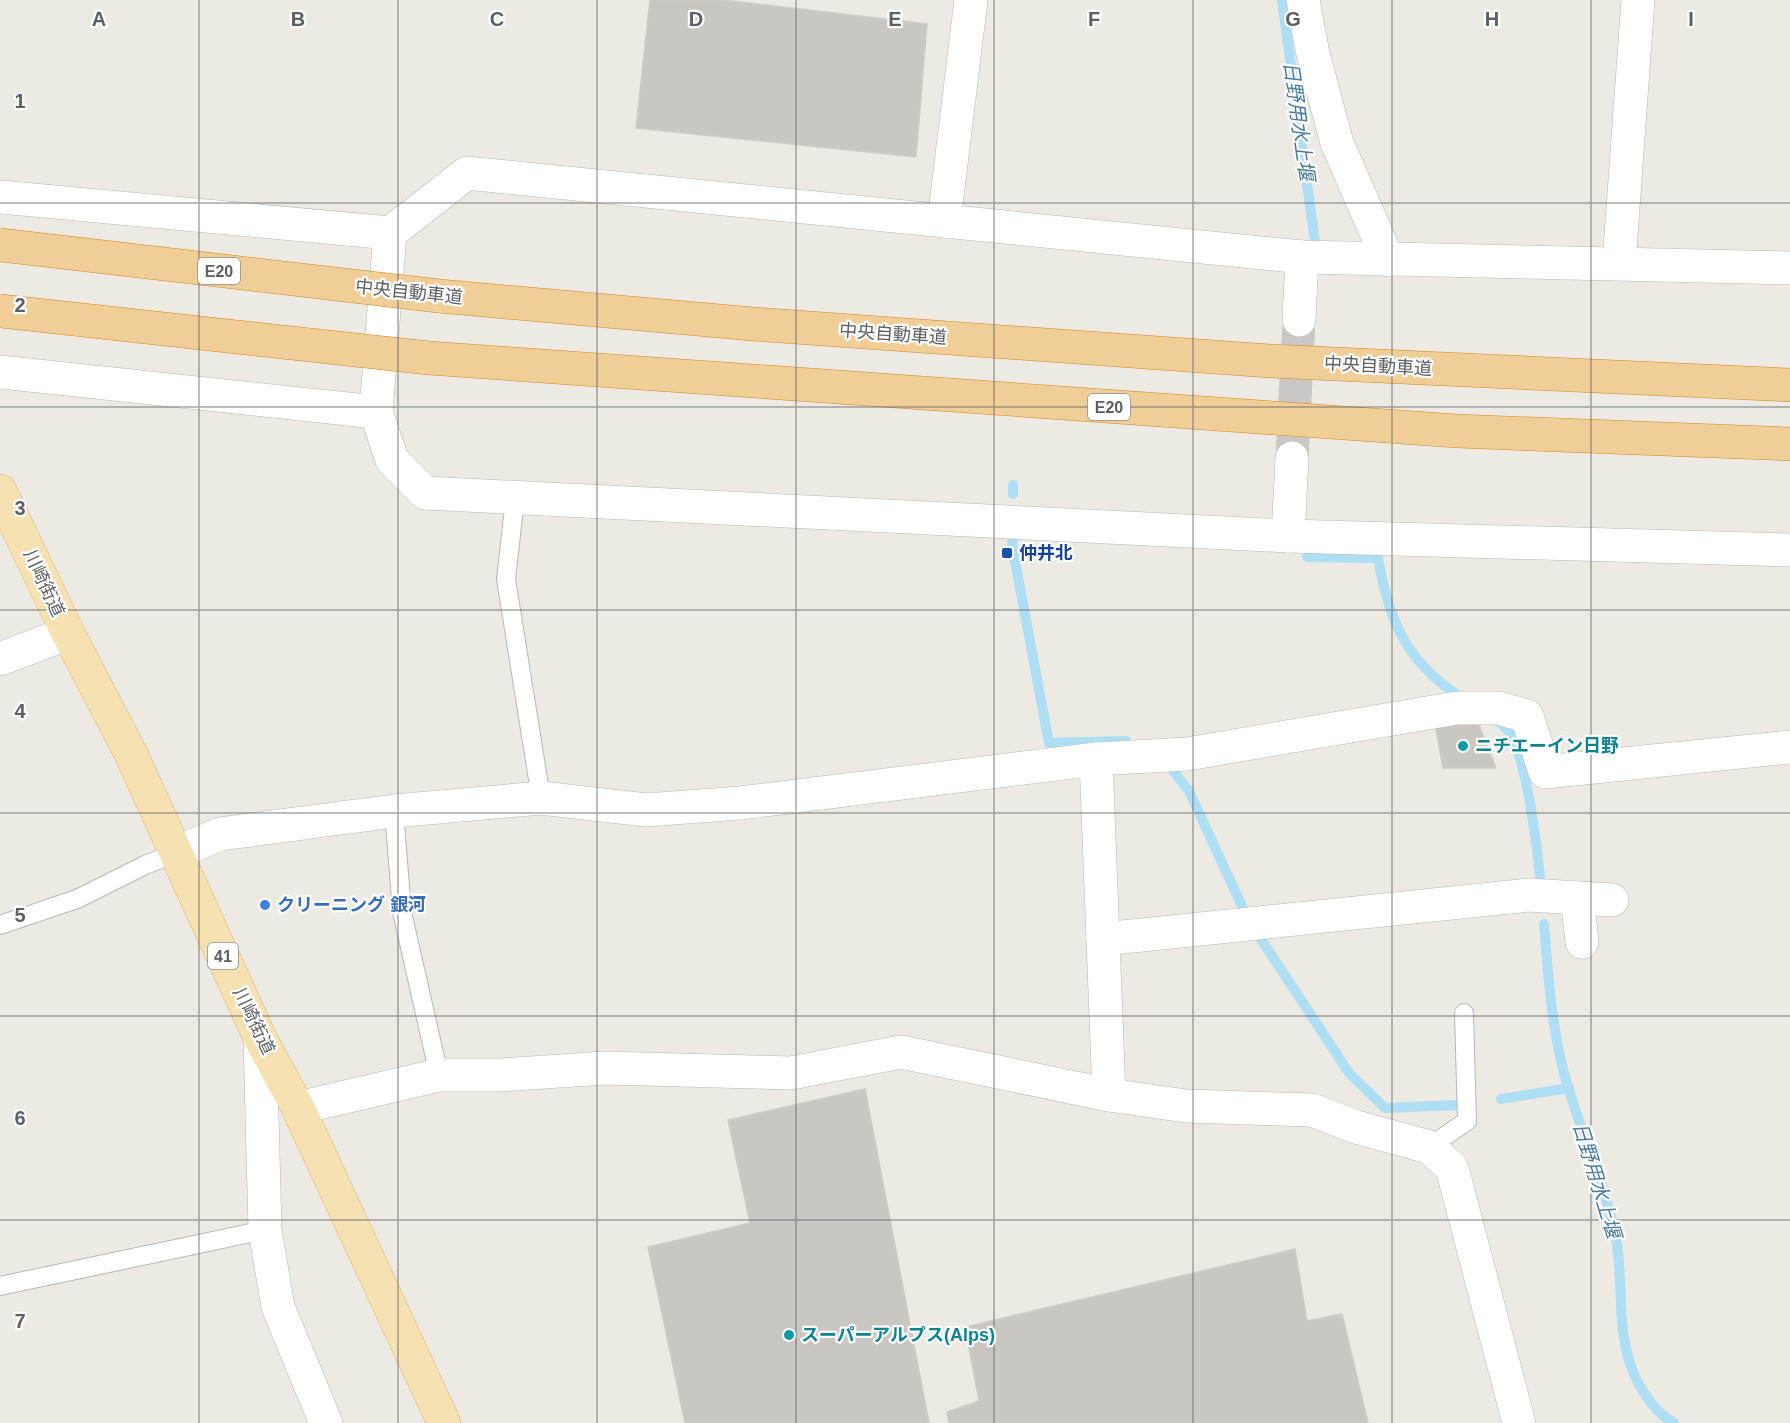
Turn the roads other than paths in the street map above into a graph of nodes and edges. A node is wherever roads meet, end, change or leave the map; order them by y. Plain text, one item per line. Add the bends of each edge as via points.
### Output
1 (971, 0) edge
2 (1304, 0) edge
3 (1638, 0) edge
4 (0, 197) edge
5 (944, 221) junction
6 (390, 233) junction
7 (0, 245) edge
8 (1302, 257) junction
9 (1388, 260) junction
10 (1619, 263) junction
11 (1790, 268) edge
12 (0, 311) edge
13 (1299, 320) tunnel mouth
14 (0, 372) edge
15 (1790, 385) edge
16 (376, 412) junction
17 (1790, 444) edge
18 (1292, 458) tunnel mouth
19 (0, 491) edge
20 (515, 499) junction
21 (1288, 536) junction
22 (1787, 554) edge
23 (68, 633) junction
24 (0, 659) edge
25 (1790, 747) edge
26 (1096, 759) junction
27 (541, 798) junction
28 (394, 811) junction
29 (176, 853) junction
30 (1577, 898) junction
31 (1612, 900) dead end
32 (0, 925) edge
33 (1103, 939) junction
34 (1582, 942) dead end
35 (1464, 1013) dead end
36 (260, 1038) junction
37 (439, 1075) junction
38 (1109, 1095) junction
39 (298, 1108) junction
40 (1430, 1147) junction
41 (265, 1230) junction
42 (2, 1282) edge
43 (326, 1423) edge
44 (444, 1423) edge
45 (1519, 1423) edge

1 - 5 street
2 - 9 street via 1313,54 1336,143
3 - 10 street
4 - 6 street
5 - 6 street via 467,173
5 - 8 street
6 - 16 street
7 - 15 highway, 中央自動車道 / E20, bridge via 439,297 753,324 1270,361
8 - 9 street
8 - 13 street
9 - 10 street
10 - 11 street
12 - 17 highway, E20, bridge via 429,358 1457,432
14 - 16 street
16 - 20 street via 392,460 425,493
18 - 21 street
19 - 23 main road, 川崎街道 / 41
20 - 21 street
20 - 27 lane via 506,579
21 - 22 street
23 - 24 street
23 - 29 main road, 川崎街道 / 41 via 131,754
25 - 26 street via 1545,772 1527,716 1498,708 1457,708 1187,754
26 - 27 street via 740,803 657,809
26 - 33 street
27 - 28 street
28 - 29 street via 220,834
28 - 37 lane via 402,912
29 - 32 lane via 77,899
29 - 36 main road, 川崎街道 / 41
30 - 31 street
30 - 33 street via 1529,895
30 - 34 street
33 - 38 street
35 - 40 lane via 1467,1121
36 - 39 main road, 川崎街道 / 41
36 - 41 street
37 - 38 street via 604,1068 791,1073 901,1052
37 - 39 street
38 - 40 street via 1186,1106 1312,1110 1356,1127
39 - 44 main road, 川崎街道 / 41
40 - 45 street via 1452,1168
41 - 42 lane
41 - 43 street via 278,1307

